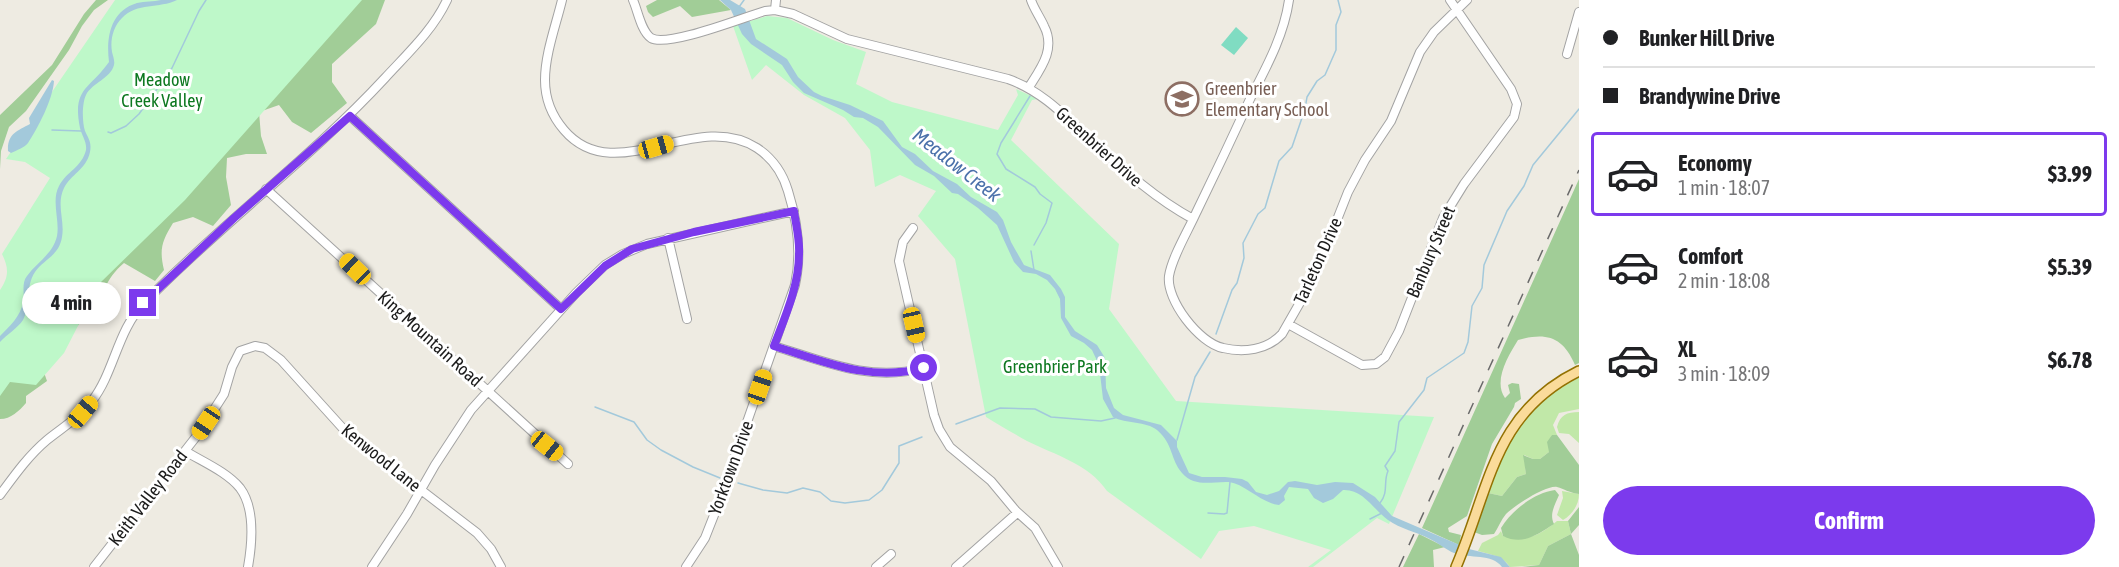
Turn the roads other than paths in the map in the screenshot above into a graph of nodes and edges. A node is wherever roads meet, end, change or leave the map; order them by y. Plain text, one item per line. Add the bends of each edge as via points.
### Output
1 (447, 0) edge
2 (562, 0) edge
3 (633, 0) edge
4 (776, 0) edge
5 (1031, 0) edge
6 (1289, 0) edge
7 (1450, 0) edge
8 (1467, 0) edge
9 (775, 10) junction
10 (1457, 10) junction
11 (1579, 12) edge
12 (1567, 54) dead end
13 (1029, 87) junction
14 (350, 116) junction
15 (266, 189) junction
16 (794, 211) junction
17 (1193, 219) junction
18 (913, 228) dead end
19 (668, 238) junction
20 (561, 309) junction
21 (687, 320) dead end
22 (1288, 324) junction
23 (774, 346) junction
24 (261, 347) joint
25 (924, 368) junction
26 (1579, 371) edge
27 (487, 391) junction
28 (185, 451) junction
29 (568, 464) dead end
30 (420, 489) junction
31 (0, 495) edge
32 (1017, 513) junction
33 (891, 554) dead end
34 (94, 567) edge
35 (248, 567) edge
36 (372, 567) edge
37 (501, 567) edge
38 (686, 567) edge
39 (876, 567) edge
40 (956, 567) edge
41 (1058, 567) edge
42 (1456, 567) edge

1 - 14 street via 431,27
2 - 16 street, Yorktown Drive via 545,78 550,106 566,133 588,148 615,153 702,136 743,141 761,151 777,168
3 - 9 street via 644,29 657,40 677,39
4 - 9 street
5 - 13 street via 1049,42 1044,62
6 - 17 street via 1281,36
7 - 10 street, Banbury Street
8 - 10 street, Tarleton Drive
9 - 13 street, Greenbrier Drive via 793,14 847,39
10 - 22 street, Tarleton Drive via 1420,52 1391,121 1348,192 1314,278
10 - 22 street, Banbury Street via 1511,88 1516,111 1443,218 1390,350 1376,364 1362,365
11 - 12 street
13 - 17 street, Greenbrier Drive via 1148,191
14 - 15 street
14 - 20 street
15 - 27 street, King Mountain Road
15 - 31 street via 143,303 124,330 103,384 92,401 33,453
16 - 19 street
16 - 23 street, Yorktown Drive via 798,270
17 - 22 street, Tarleton Drive via 1171,268 1169,286 1177,306 1201,336 1222,348 1255,349 1276,340
18 - 25 street via 903,242 899,261
19 - 20 street via 614,259
19 - 21 street
20 - 27 street
23 - 25 street via 858,371 891,373
23 - 38 street, Yorktown Drive via 705,538
24 - 28 street, Keith Valley Road via 240,351 224,394
24 - 30 street, Kenwood Lane via 281,360 347,433
25 - 32 street via 934,415 944,439 991,481
26 - 42 main road via 1542,394 1518,418 1500,450
27 - 29 street, King Mountain Road
27 - 30 street
28 - 34 street, Keith Valley Road
28 - 35 street via 234,482 243,493 249,516
30 - 36 street
30 - 37 street, Kenwood Lane via 477,533
32 - 40 street
32 - 41 street via 1035,528
33 - 39 street

